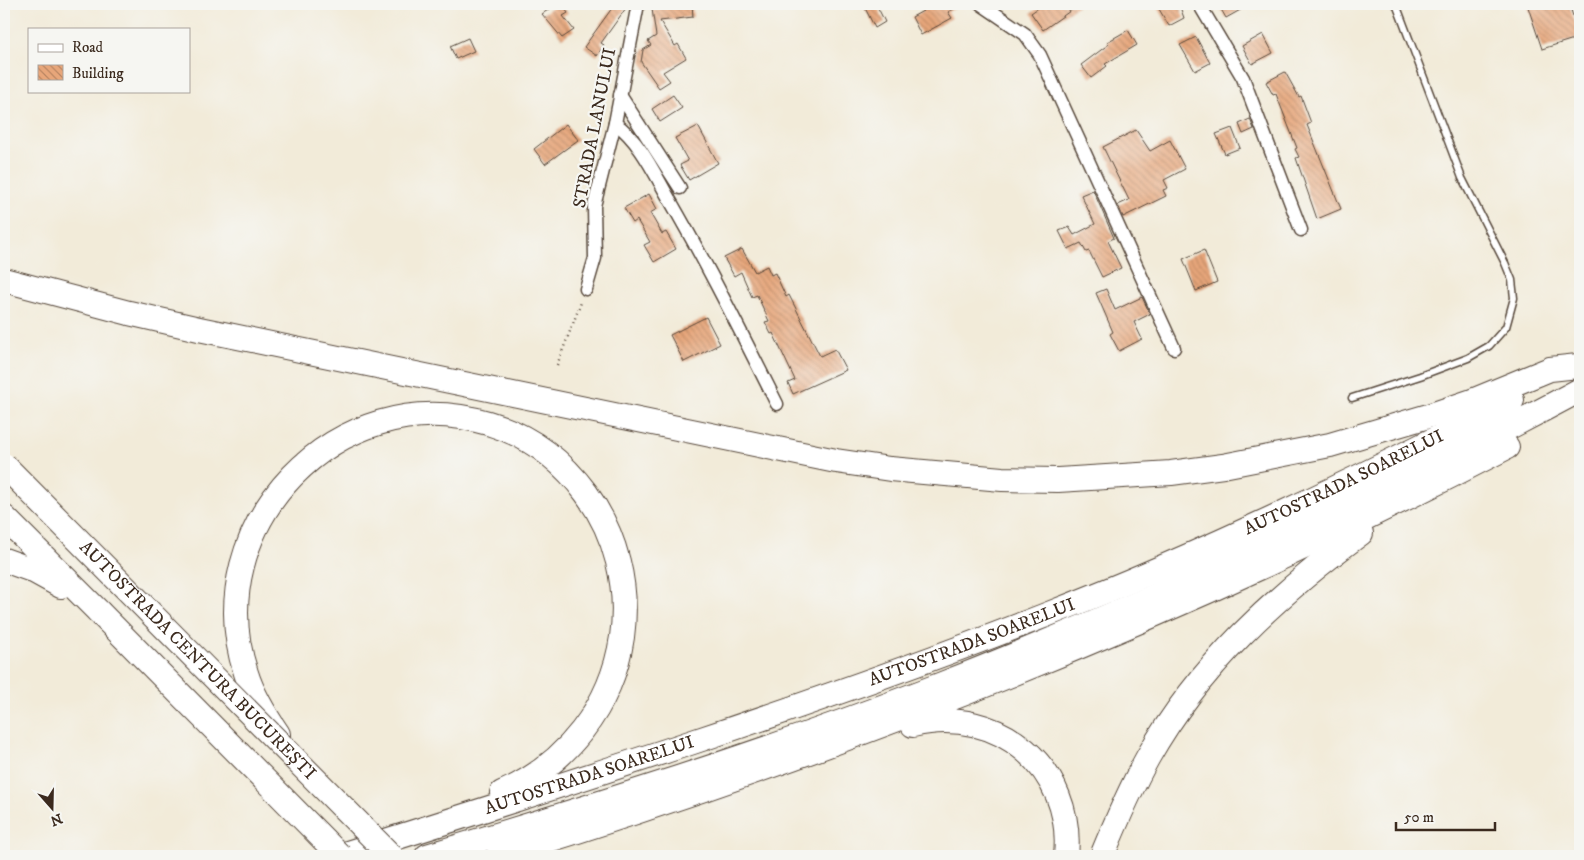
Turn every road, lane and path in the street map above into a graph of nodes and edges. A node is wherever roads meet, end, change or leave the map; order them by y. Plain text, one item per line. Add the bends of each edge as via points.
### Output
1 (638, 4) edge
2 (981, 4) edge
3 (1199, 4) edge
4 (1396, 4) edge
5 (620, 96) junction
6 (615, 122) junction
7 (680, 188) dead end
8 (1301, 230) dead end
9 (4, 280) edge
10 (586, 289) joint
11 (1174, 348) dead end
12 (557, 365) dead end
13 (1579, 365) edge
14 (1580, 390) edge
15 (1352, 398) dead end
16 (777, 404) dead end
17 (1580, 408) edge
18 (4, 465) edge
19 (1406, 499) junction
20 (4, 517) edge
21 (4, 560) edge
22 (99, 612) junction
23 (813, 752) junction
24 (303, 767) junction
25 (431, 827) junction
26 (339, 856) edge
27 (391, 856) edge
28 (427, 856) edge
29 (498, 856) edge
30 (1066, 856) edge
31 (1102, 856) edge

1 - 5 street, STRADA LANULUI
2 - 11 street via 1025,34 1040,55
3 - 8 street via 1243,78
4 - 15 lane via 1462,178 1512,280 1514,298 1506,327 1489,346 1428,374
5 - 6 street, STRADA LANULUI
5 - 7 street
6 - 10 street, STRADA LANULUI via 594,206 594,258
6 - 16 street via 636,144 662,186 714,279
9 - 13 highway via 129,314 836,461 1002,479 1058,480 1224,466 1330,445 1472,401 1550,369
10 - 12 path
13 - 25 highway, AUTOSTRADA SOARELUI via 1299,505 1049,614 800,707
14 - 28 highway, AUTOSTRADA SOARELUI via 1502,432 1183,584 930,689 672,780
17 - 19 highway
18 - 24 highway, AUTOSTRADA CENTURA BUCUREȘTI, bridge
19 - 23 highway via 1161,613 954,699
19 - 31 highway via 1274,602 1202,679 1149,755
20 - 22 highway, AUTOSTRADA CENTURA BUCUREȘTI
21 - 22 highway via 51,579
22 - 26 highway, AUTOSTRADA CENTURA BUCUREȘTI, bridge
23 - 29 highway via 673,801
23 - 30 highway via 940,720 962,721 996,732 1020,745 1047,774 1062,810
24 - 25 highway, bridge via 257,701 241,655 237,592 249,542 265,510 302,465 327,446 377,423 434,415 477,420 506,429 537,445 565,468 594,505 620,567 624,606 621,646 596,712 570,746 520,784 459,808
24 - 27 highway, AUTOSTRADA CENTURA BUCUREȘTI, bridge
25 - 26 highway, AUTOSTRADA SOARELUI

